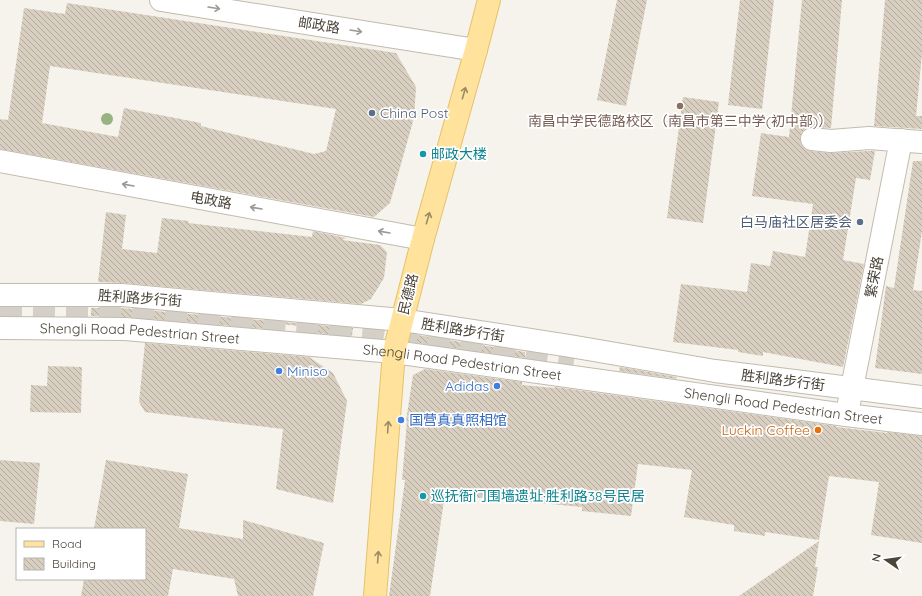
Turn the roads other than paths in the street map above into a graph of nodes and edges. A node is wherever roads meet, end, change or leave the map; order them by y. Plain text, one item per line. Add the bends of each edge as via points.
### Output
1 (161, 0) edge
2 (488, 0) edge
3 (476, 50) junction
4 (812, 139) dead end
5 (912, 141) edge
6 (0, 161) edge
7 (422, 239) junction
8 (0, 295) edge
9 (402, 320) junction
10 (0, 328) edge
11 (394, 352) junction
12 (852, 388) junction
13 (922, 397) edge
14 (846, 415) junction
15 (922, 424) edge
16 (375, 596) edge

1 -> 3 street, 邮政路
2 - 3 main road, 民德路
7 -> 3 main road, 民德路
4 - 5 street, 繁荣路 via 832,141 869,138
5 - 12 street, 繁荣路
7 -> 6 street, 电政路
7 - 9 main road, 民德路
8 - 9 street, 胜利路步行街 via 122,295
9 - 11 main road, 民德路
9 - 12 street, 胜利路步行街 via 715,371
10 - 11 street, Shengli Road Pedestrian Street via 125,329
11 - 14 street, Shengli Road Pedestrian Street
16 -> 11 main road, 民德路
12 - 13 street, 胜利路步行街
12 - 14 street, 繁荣路
14 - 15 street, Shengli Road Pedestrian Street

